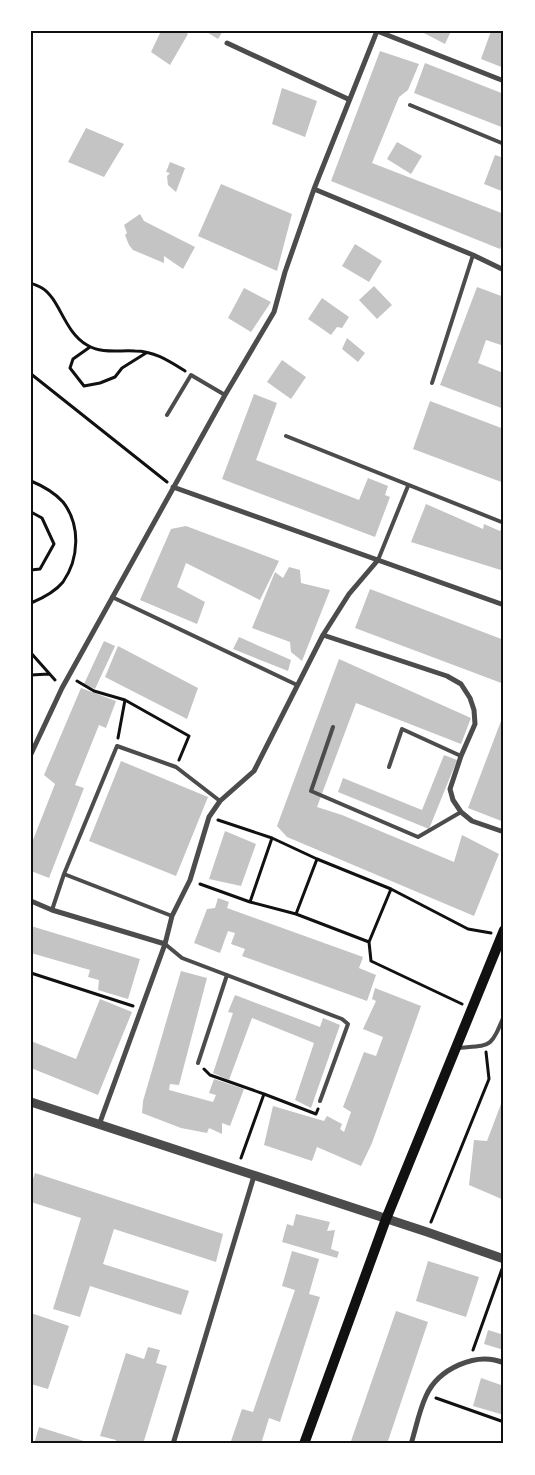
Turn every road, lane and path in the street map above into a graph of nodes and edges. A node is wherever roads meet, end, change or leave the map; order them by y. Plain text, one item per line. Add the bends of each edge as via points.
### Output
1 (377, 31) edge
2 (227, 43) dead end
3 (504, 81) edge
4 (348, 99) junction
5 (410, 105) dead end
6 (504, 144) edge
7 (314, 189) junction
8 (473, 255) junction
9 (504, 270) edge
10 (31, 283) edge
11 (90, 347) junction
12 (146, 352) junction
13 (31, 374) edge
14 (191, 375) junction
15 (432, 383) dead end
16 (225, 395) junction
17 (167, 415) dead end
18 (286, 436) dead end
19 (31, 481) edge
20 (408, 486) junction
21 (173, 487) junction
22 (31, 512) edge
23 (504, 523) edge
24 (378, 560) junction
25 (31, 570) edge
26 (112, 598) junction
27 (31, 603) edge
28 (504, 605) edge
29 (323, 635) junction
30 (31, 653) edge
31 (31, 674) edge
32 (50, 674) junction
33 (69, 675) junction
34 (297, 685) junction
35 (62, 688) junction
36 (125, 700) junction
37 (333, 726) dead end
38 (117, 746) junction
39 (31, 754) edge
40 (461, 756) junction
41 (389, 766) dead end
42 (176, 767) junction
43 (220, 801) junction
44 (461, 812) junction
45 (209, 817) junction
46 (504, 832) edge
47 (272, 838) junction
48 (317, 859) junction
49 (64, 874) junction
50 (190, 880) junction
51 (390, 889) junction
52 (31, 901) edge
53 (250, 902) junction
54 (52, 910) junction
55 (296, 914) junction
56 (172, 916) junction
57 (503, 933) edge
58 (369, 942) junction
59 (164, 944) junction
60 (31, 973) edge
61 (227, 975) junction
62 (141, 1009) junction
63 (471, 1009) junction
64 (504, 1016) edge
65 (486, 1046) junction
66 (455, 1048) junction
67 (198, 1062) joint
68 (264, 1094) junction
69 (320, 1101) joint
70 (31, 1102) edge
71 (99, 1126) junction
72 (237, 1171) junction
73 (254, 1176) junction
74 (386, 1219) junction
75 (427, 1232) junction
76 (504, 1259) edge
77 (504, 1264) edge
78 (469, 1360) junction
79 (504, 1363) edge
80 (426, 1394) junction
81 (504, 1422) edge
82 (173, 1444) edge
83 (304, 1444) edge
84 (411, 1444) edge

1 - 3 street
1 - 4 street
2 - 4 street
4 - 7 street
5 - 6 lane
7 - 8 street
7 - 16 street via 274,312
8 - 9 street
8 - 15 lane
10 - 11 path via 49,294 74,335
11 - 12 path via 98,351
11 - 12 path via 73,360 70,368 84,386 116,377 122,368
12 - 14 path via 163,357
13 - 21 path
14 - 16 lane
14 - 17 lane
16 - 21 street
18 - 20 lane
19 - 27 path via 48,488 63,503 73,522 77,543 73,564 62,583 46,597
20 - 23 lane
20 - 24 lane
21 - 24 street
21 - 26 street
22 - 25 path via 42,518 54,544 40,569
24 - 28 street
24 - 29 street via 348,594
26 - 33 street
26 - 34 lane
29 - 34 street
29 - 40 street via 447,676 461,684 470,698 475,724
30 - 32 path
31 - 32 path
32 - 35 path
33 - 35 street
33 - 36 path via 94,691
34 - 43 street via 254,771
35 - 39 street
36 - 38 path
36 - 42 path via 189,736
37 - 44 lane via 311,791 418,837
38 - 42 lane
38 - 49 lane
40 - 41 lane via 402,729
40 - 44 street via 450,790
42 - 43 lane
43 - 45 street
44 - 46 street via 472,821
45 - 47 path
45 - 50 street
47 - 48 path
47 - 53 path
48 - 51 path
48 - 55 path
49 - 54 lane
49 - 56 lane
50 - 53 path
50 - 56 street
51 - 57 path via 468,928
51 - 58 path
52 - 54 street
53 - 55 path
54 - 59 street
55 - 58 path
56 - 59 street
57 - 63 main road
58 - 63 path via 371,962
59 - 61 lane via 182,958
59 - 62 street
60 - 62 path
61 - 67 lane
61 - 69 lane via 348,1024
62 - 71 street
63 - 66 main road
64 - 65 lane via 494,1040
65 - 66 lane
65 - 75 path via 489,1079
66 - 74 main road
67 - 68 path via 210,1075
68 - 69 path via 316,1114
68 - 72 path
70 - 71 street
71 - 72 street
72 - 73 street
73 - 74 street
73 - 82 street
74 - 75 street
74 - 83 main road
75 - 76 street
77 - 78 path
78 - 79 street
78 - 80 street via 444,1373
80 - 81 path
80 - 84 street

